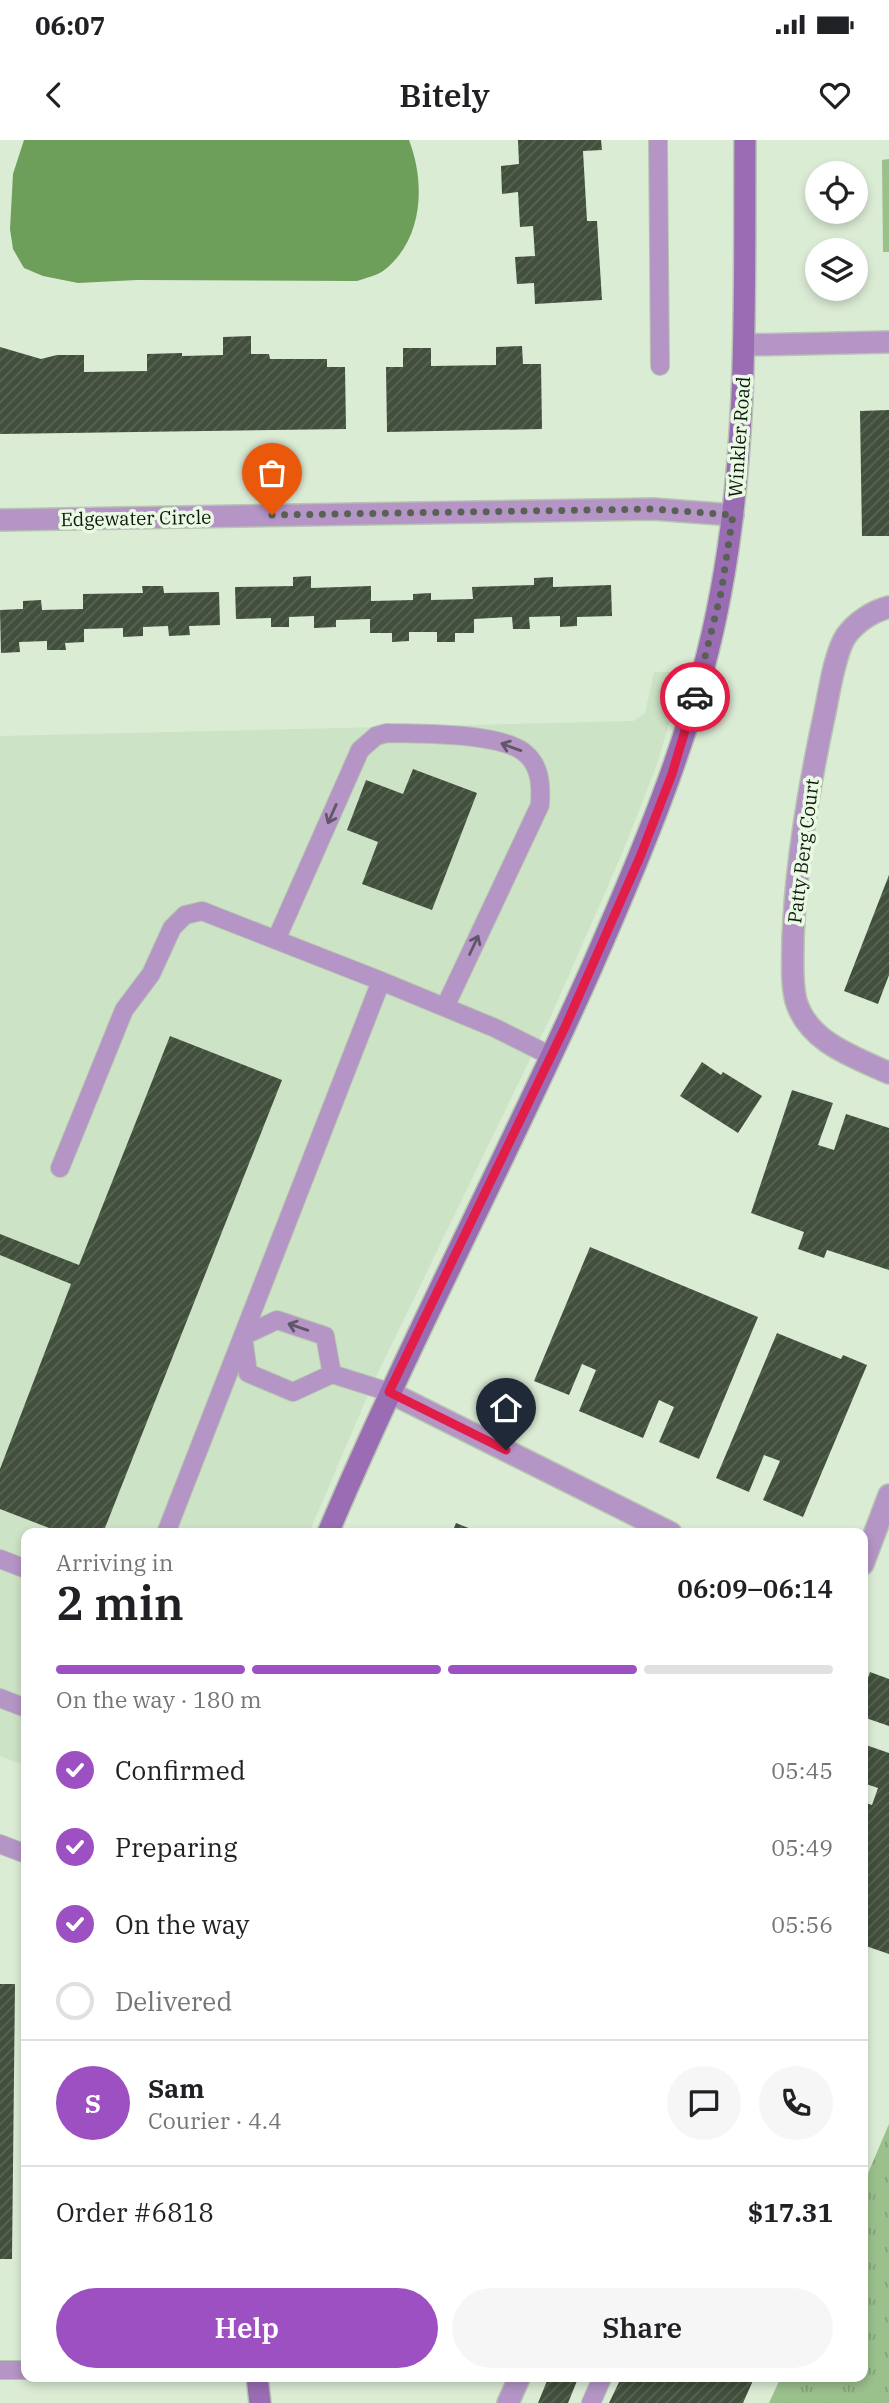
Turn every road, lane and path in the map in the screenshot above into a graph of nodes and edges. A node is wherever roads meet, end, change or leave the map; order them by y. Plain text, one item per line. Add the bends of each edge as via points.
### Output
1 (658, 140) edge
2 (745, 140) edge
3 (889, 341) edge
4 (744, 345) junction
5 (660, 366) dead end
6 (733, 515) junction
7 (0, 520) edge
8 (889, 607) edge
9 (276, 940) junction
10 (381, 981) junction
11 (445, 1007) junction
12 (551, 1056) junction
13 (889, 1073) edge
14 (60, 1168) dead end
15 (243, 1336) junction
16 (332, 1374) junction
17 (389, 1392) junction
18 (889, 1495) edge
19 (168, 1528) edge
20 (330, 1528) edge
21 (661, 1528) edge
22 (868, 1551) edge
23 (0, 1559) edge
24 (21, 1567) edge
25 (0, 1698) edge
26 (21, 1705) edge
27 (0, 1844) edge
28 (21, 1852) edge
29 (0, 2370) edge
30 (21, 2370) edge
31 (258, 2382) edge
32 (517, 2382) edge
33 (600, 2382) edge
34 (260, 2403) edge
35 (508, 2403) edge
36 (591, 2403) edge

1 - 5 lane
2 - 4 street, Winkler Road
3 - 4 street
4 - 6 street, Winkler Road
6 - 7 street, Edgewater Circle via 653,509
6 - 12 street, Winkler Road via 721,593 672,774
8 - 13 street, Patty Berg Court via 873,611 845,637 833,674 806,820 793,962 796,1002 813,1032
9 - 10 lane
11 -> 9 lane via 540,805 537,769 526,753 507,745 473,736 376,736 360,750
9 - 14 lane via 202,911 185,915 172,928 151,974 124,1010
10 - 11 lane
10 - 15 lane
11 - 12 lane
12 - 17 street, Winkler Road
16 -> 15 lane via 325,1336 277,1320
15 - 16 lane via 248,1373 293,1392
15 - 19 lane
16 - 17 lane
17 - 20 street, Winkler Road
17 - 21 street
18 - 22 street
23 - 24 lane
25 - 26 lane
27 - 28 lane
29 - 30 lane
31 - 34 street
32 - 35 street
33 - 36 lane

